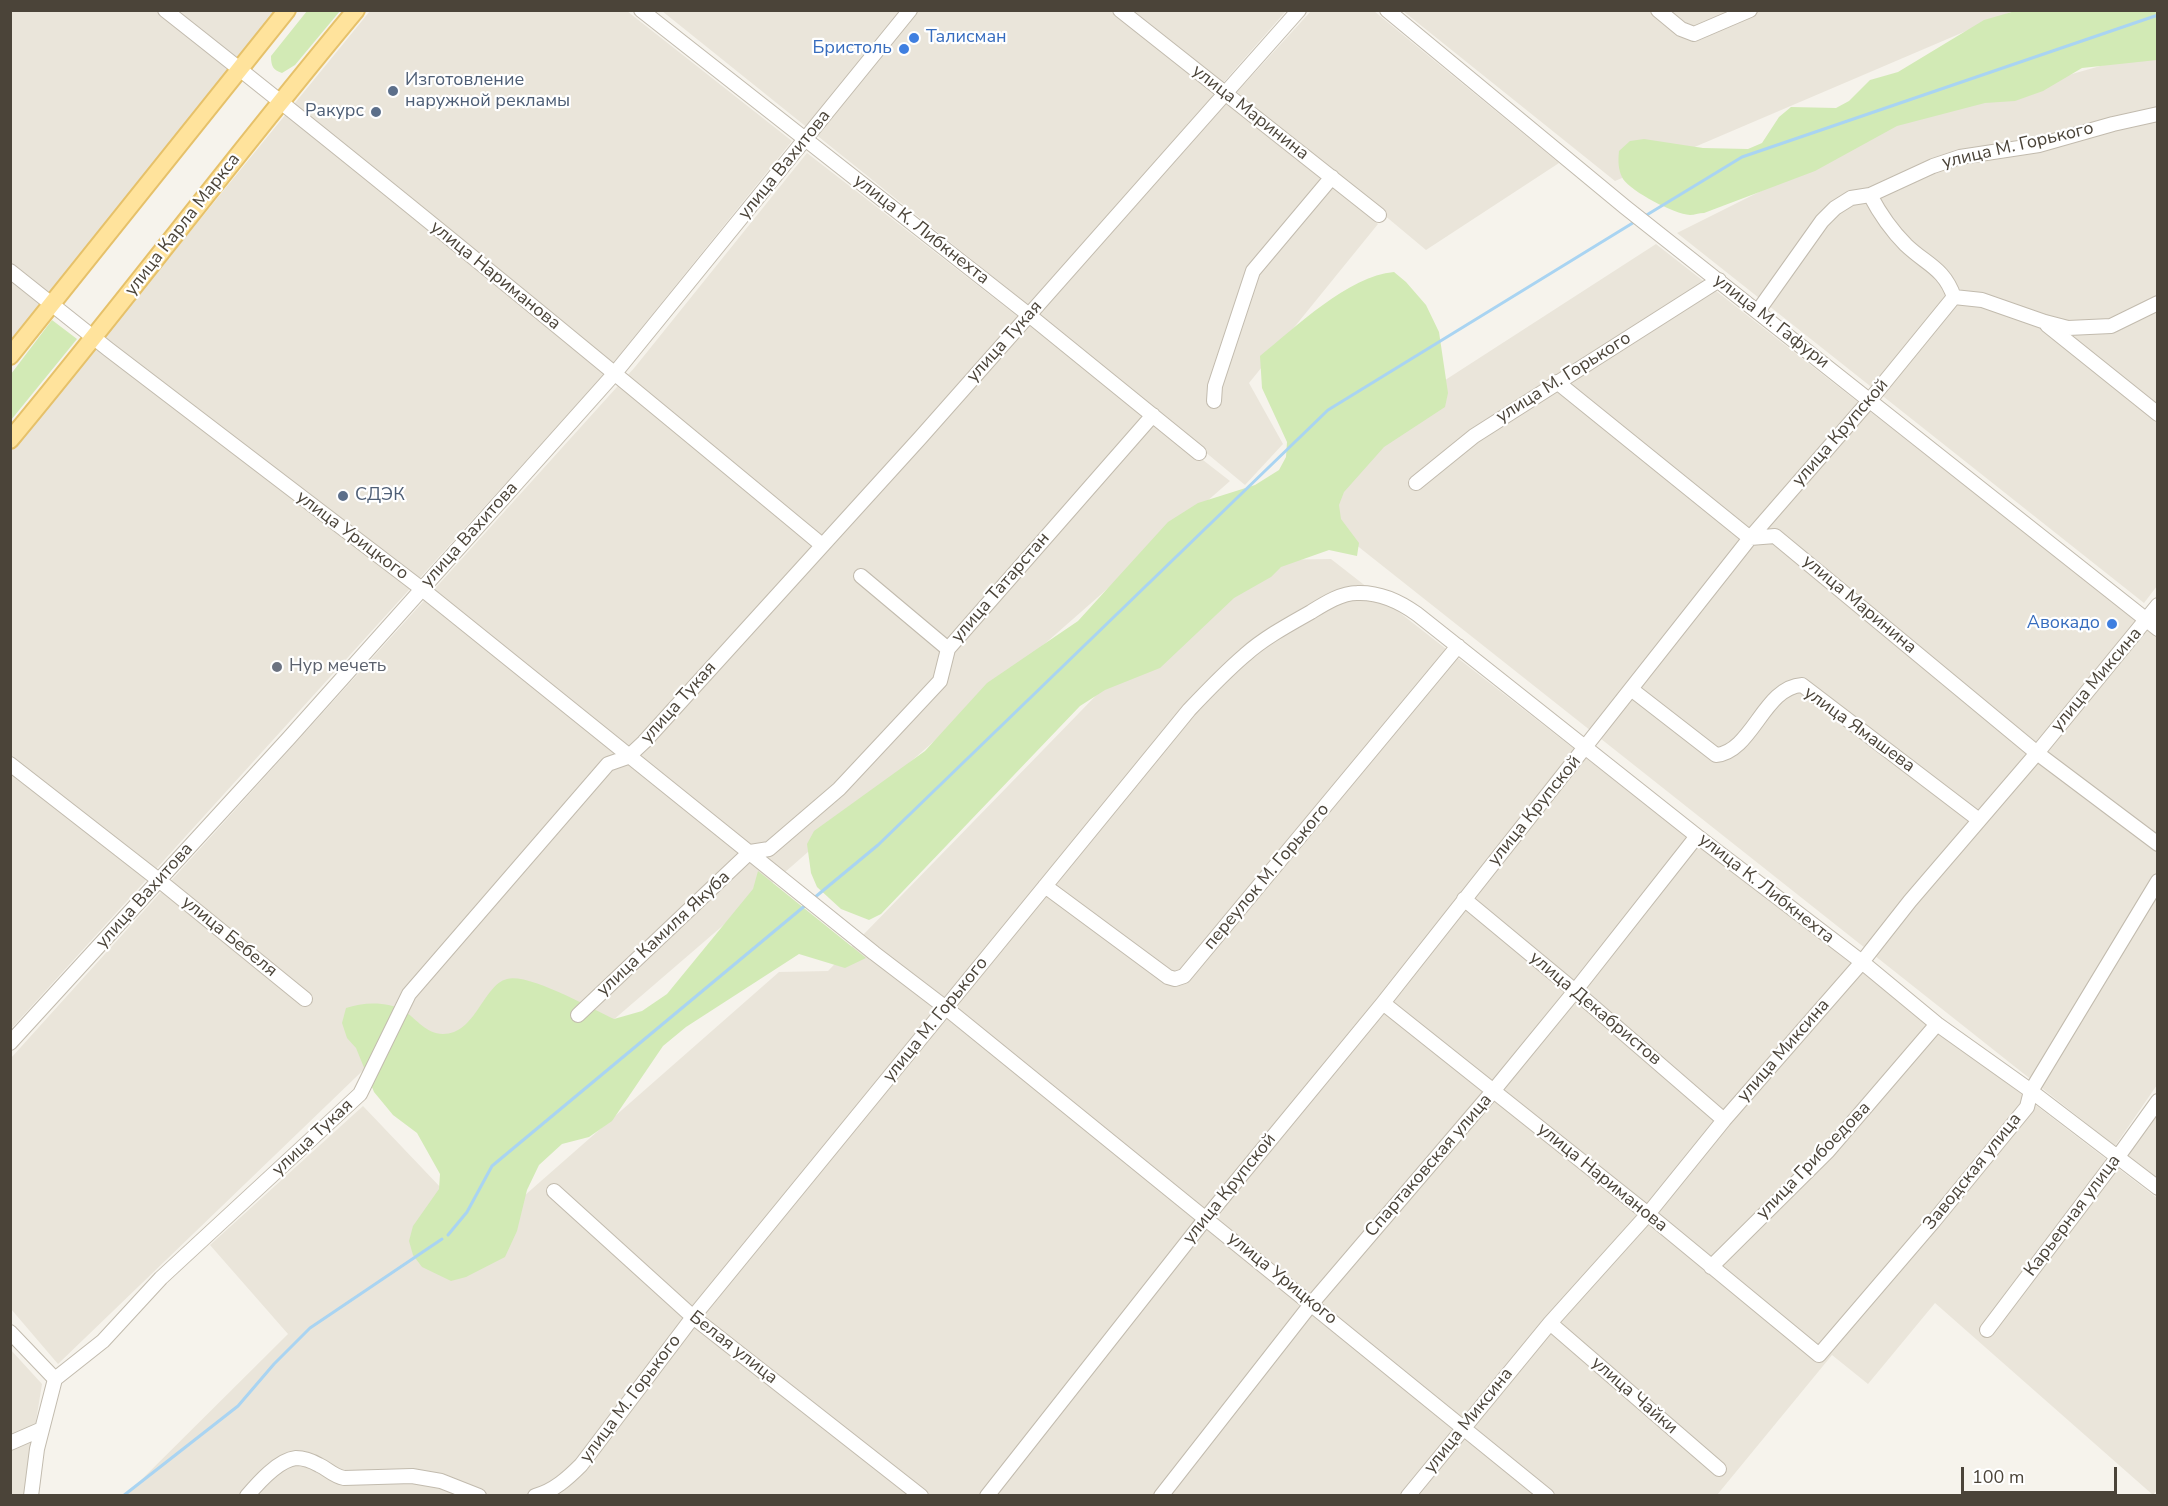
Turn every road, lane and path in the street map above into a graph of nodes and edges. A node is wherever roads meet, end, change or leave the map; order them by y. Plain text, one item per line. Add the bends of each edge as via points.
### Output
1 (165, 10) edge
2 (287, 10) edge
3 (356, 10) edge
4 (640, 10) edge
5 (910, 10) edge
6 (1120, 10) edge
7 (1299, 10) edge
8 (1387, 10) edge
9 (1658, 10) edge
10 (1750, 10) edge
11 (240, 69) junction
12 (1225, 93) junction
13 (280, 101) junction
14 (2157, 114) edge
15 (805, 139) junction
16 (1332, 177) junction
17 (1870, 195) junction
18 (1379, 215) dead end
19 (10, 271) edge
20 (1719, 280) junction
21 (1954, 297) junction
22 (2157, 303) edge
23 (52, 304) junction
24 (1758, 311) junction
25 (1029, 315) junction
26 (2044, 322) junction
27 (94, 339) junction
28 (10, 356) edge
29 (615, 373) junction
30 (1557, 382) junction
31 (1870, 400) junction
32 (1214, 401) dead end
33 (2157, 414) edge
34 (1153, 415) junction
35 (10, 440) edge
36 (1199, 453) dead end
37 (1416, 483) dead end
38 (1750, 538) junction
39 (822, 545) junction
40 (861, 576) dead end
41 (422, 589) junction
42 (1374, 594) joint
43 (2157, 605) edge
44 (2152, 625) edge
45 (1458, 646) junction
46 (948, 649) junction
47 (1631, 689) junction
48 (1587, 748) junction
49 (2037, 753) junction
50 (628, 757) junction
51 (10, 764) edge
52 (1979, 820) junction
53 (1697, 836) junction
54 (2157, 844) edge
55 (750, 852) junction
56 (160, 881) junction
57 (2157, 881) edge
58 (1045, 886) junction
59 (1464, 899) junction
60 (1862, 962) junction
61 (1575, 991) junction
62 (305, 999) dead end
63 (1383, 1003) junction
64 (946, 1008) junction
65 (578, 1015) dead end
66 (1937, 1024) junction
67 (10, 1043) edge
68 (1494, 1090) junction
69 (2031, 1091) junction
70 (2157, 1101) edge
71 (1724, 1120) junction
72 (2118, 1158) junction
73 (2157, 1188) edge
74 (554, 1191) dead end
75 (1648, 1214) junction
76 (1206, 1218) junction
77 (1711, 1267) junction
78 (1312, 1303) junction
79 (693, 1317) junction
80 (1550, 1323) junction
81 (1987, 1330) dead end
82 (10, 1332) edge
83 (1819, 1355) joint
84 (55, 1379) junction
85 (1464, 1426) junction
86 (42, 1429) junction
87 (10, 1443) edge
88 (1719, 1469) dead end
89 (31, 1496) edge
90 (247, 1496) edge
91 (480, 1496) edge
92 (535, 1496) edge
93 (921, 1496) edge
94 (987, 1496) edge
95 (1161, 1496) edge
96 (1408, 1496) edge
97 (1547, 1496) edge

1 - 11 street, улица Нариманова
2 - 11 main road
3 - 13 main road, улица Карла Маркса
4 - 15 street, улица К. Либкнехта
5 - 15 street, улица Вахитова
6 - 12 street, улица Маринина
7 - 12 street, улица Тукая
8 - 20 street, улица М. Гафури
9 - 10 street via 1681,29 1694,34
11 - 13 street, улица Нариманова
11 - 23 main road
12 - 16 street, улица Маринина
12 - 25 street, улица Тукая
13 - 27 main road, улица Карла Маркса
13 - 29 street, улица Нариманова
14 - 17 street, улица М. Горького via 2039,145 1960,157
15 - 25 street, улица К. Либкнехта
15 - 29 street, улица Вахитова
16 - 18 street, улица Маринина
16 - 32 street via 1253,271 1215,386
17 - 21 street via 1896,235 1940,272
17 - 24 street, улица М. Горького via 1851,198 1822,221
19 - 23 street, улица Урицкого
20 - 24 street, улица М. Гафури
20 - 30 street, улица М. Горького
21 - 26 street via 1992,303
21 - 31 street, улица Крупской
22 - 26 street via 2111,326 2067,328
23 - 27 street, улица Урицкого
23 - 28 main road
24 - 31 street, улица М. Гафури
25 - 34 street, улица К. Либкнехта
25 - 39 street, улица Тукая
26 - 33 street
27 - 35 main road, улица Карла Маркса
27 - 41 street, улица Урицкого
29 - 39 street, улица Нариманова
29 - 41 street, улица Вахитова
30 - 37 street, улица М. Горького via 1474,436
30 - 38 street
31 - 38 street, улица Крупской
31 - 44 street, улица М. Гафури
34 - 36 street, улица К. Либкнехта
34 - 46 street, улица Татарстан
38 - 47 street, улица Крупской
38 - 49 street, улица Маринина via 1775,536
39 - 50 street, улица Тукая
40 - 46 street
41 - 50 street, улица Урицкого
41 - 56 street, улица Вахитова
42 - 45 street, улица К. Либкнехта via 1403,604
42 - 58 street, улица М. Горького via 1349,594 1324,604 1245,654 1189,710
43 - 44 street, улица Миксина
44 - 49 street, улица Миксина
45 - 48 street, улица К. Либкнехта
45 - 58 street, переулок М. Горького via 1184,976 1168,977
46 - 55 street, улица Татарстан via 940,681 839,789 769,849
47 - 48 street, улица Крупской
47 - 52 street, улица Ямашева via 1716,755 1724,754 1746,735 1782,693 1803,685
48 - 53 street, улица К. Либкнехта
48 - 59 street, улица Крупской
49 - 52 street, улица Миксина
49 - 54 street, улица Маринина
50 - 55 street, улица Урицкого
50 - 84 street, улица Тукая via 608,764 409,994 360,1094 161,1278 103,1341
51 - 56 street, улица Бебеля
52 - 60 street, улица Миксина
53 - 60 street, улица К. Либкнехта
53 - 61 street, Спартаковская улица
55 - 64 street, улица Урицкого
55 - 65 street, улица Камиля Якуба
56 - 62 street, улица Бебеля
56 - 67 street, улица Вахитова
57 - 69 street, Заводская улица
58 - 64 street, улица М. Горького
59 - 61 street, улица Декабристов
59 - 63 street, улица Крупской
60 - 66 street, улица К. Либкнехта
60 - 71 street, улица Миксина
61 - 68 street, Спартаковская улица
61 - 71 street, улица Декабристов
63 - 68 street, улица Нариманова
63 - 76 street, улица Крупской
64 - 76 street, улица Урицкого
64 - 79 street, улица М. Горького
66 - 69 street, улица К. Либкнехта
66 - 77 street, улица Грибоедова via 1828,1151
68 - 75 street, улица Нариманова
68 - 78 street, Спартаковская улица
69 - 72 street, улица К. Либкнехта
69 - 83 street, Заводская улица via 2027,1107
70 - 72 street, Карьерная улица
71 - 75 street, улица Миксина
72 - 73 street, улица К. Либкнехта
72 - 81 street, Карьерная улица
74 - 79 street, Белая улица
75 - 77 street, улица Нариманова
75 - 80 street, улица Миксина
76 - 78 street, улица Урицкого
76 - 94 street, улица Крупской
77 - 83 street, улица Нариманова
78 - 85 street, улица Урицкого
78 - 95 street, Спартаковская улица
79 - 92 street, улица М. Горького via 581,1465 570,1477
79 - 93 street, Белая улица
80 - 85 street, улица Миксина
80 - 88 street, улица Чайки
82 - 84 street
84 - 86 street
85 - 96 street, улица Миксина
85 - 97 street, улица Урицкого
86 - 87 street
86 - 89 street
90 - 91 street via 277,1467 299,1458 334,1476 412,1476 441,1481

